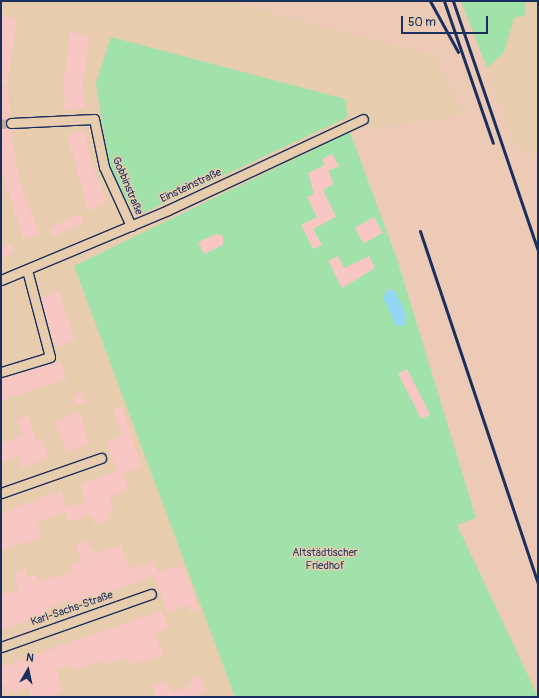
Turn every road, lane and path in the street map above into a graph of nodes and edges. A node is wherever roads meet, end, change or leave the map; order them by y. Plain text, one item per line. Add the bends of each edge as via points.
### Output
1 (363, 119) dead end
2 (11, 123) tunnel mouth
3 (131, 226) junction
4 (27, 270) junction
5 (1, 280) edge
6 (1, 372) edge
7 (101, 458) dead end
8 (1, 493) edge
9 (151, 594) dead end
10 (1, 647) edge

1 - 3 street, Einsteinstraße
2 - 3 street, Gobbinstraße via 94,119 104,166
3 - 4 street, Einsteinstraße
4 - 5 street, Einsteinstraße
4 - 6 street via 50,356
7 - 8 street
9 - 10 street, Karl-Sachs-Straße

